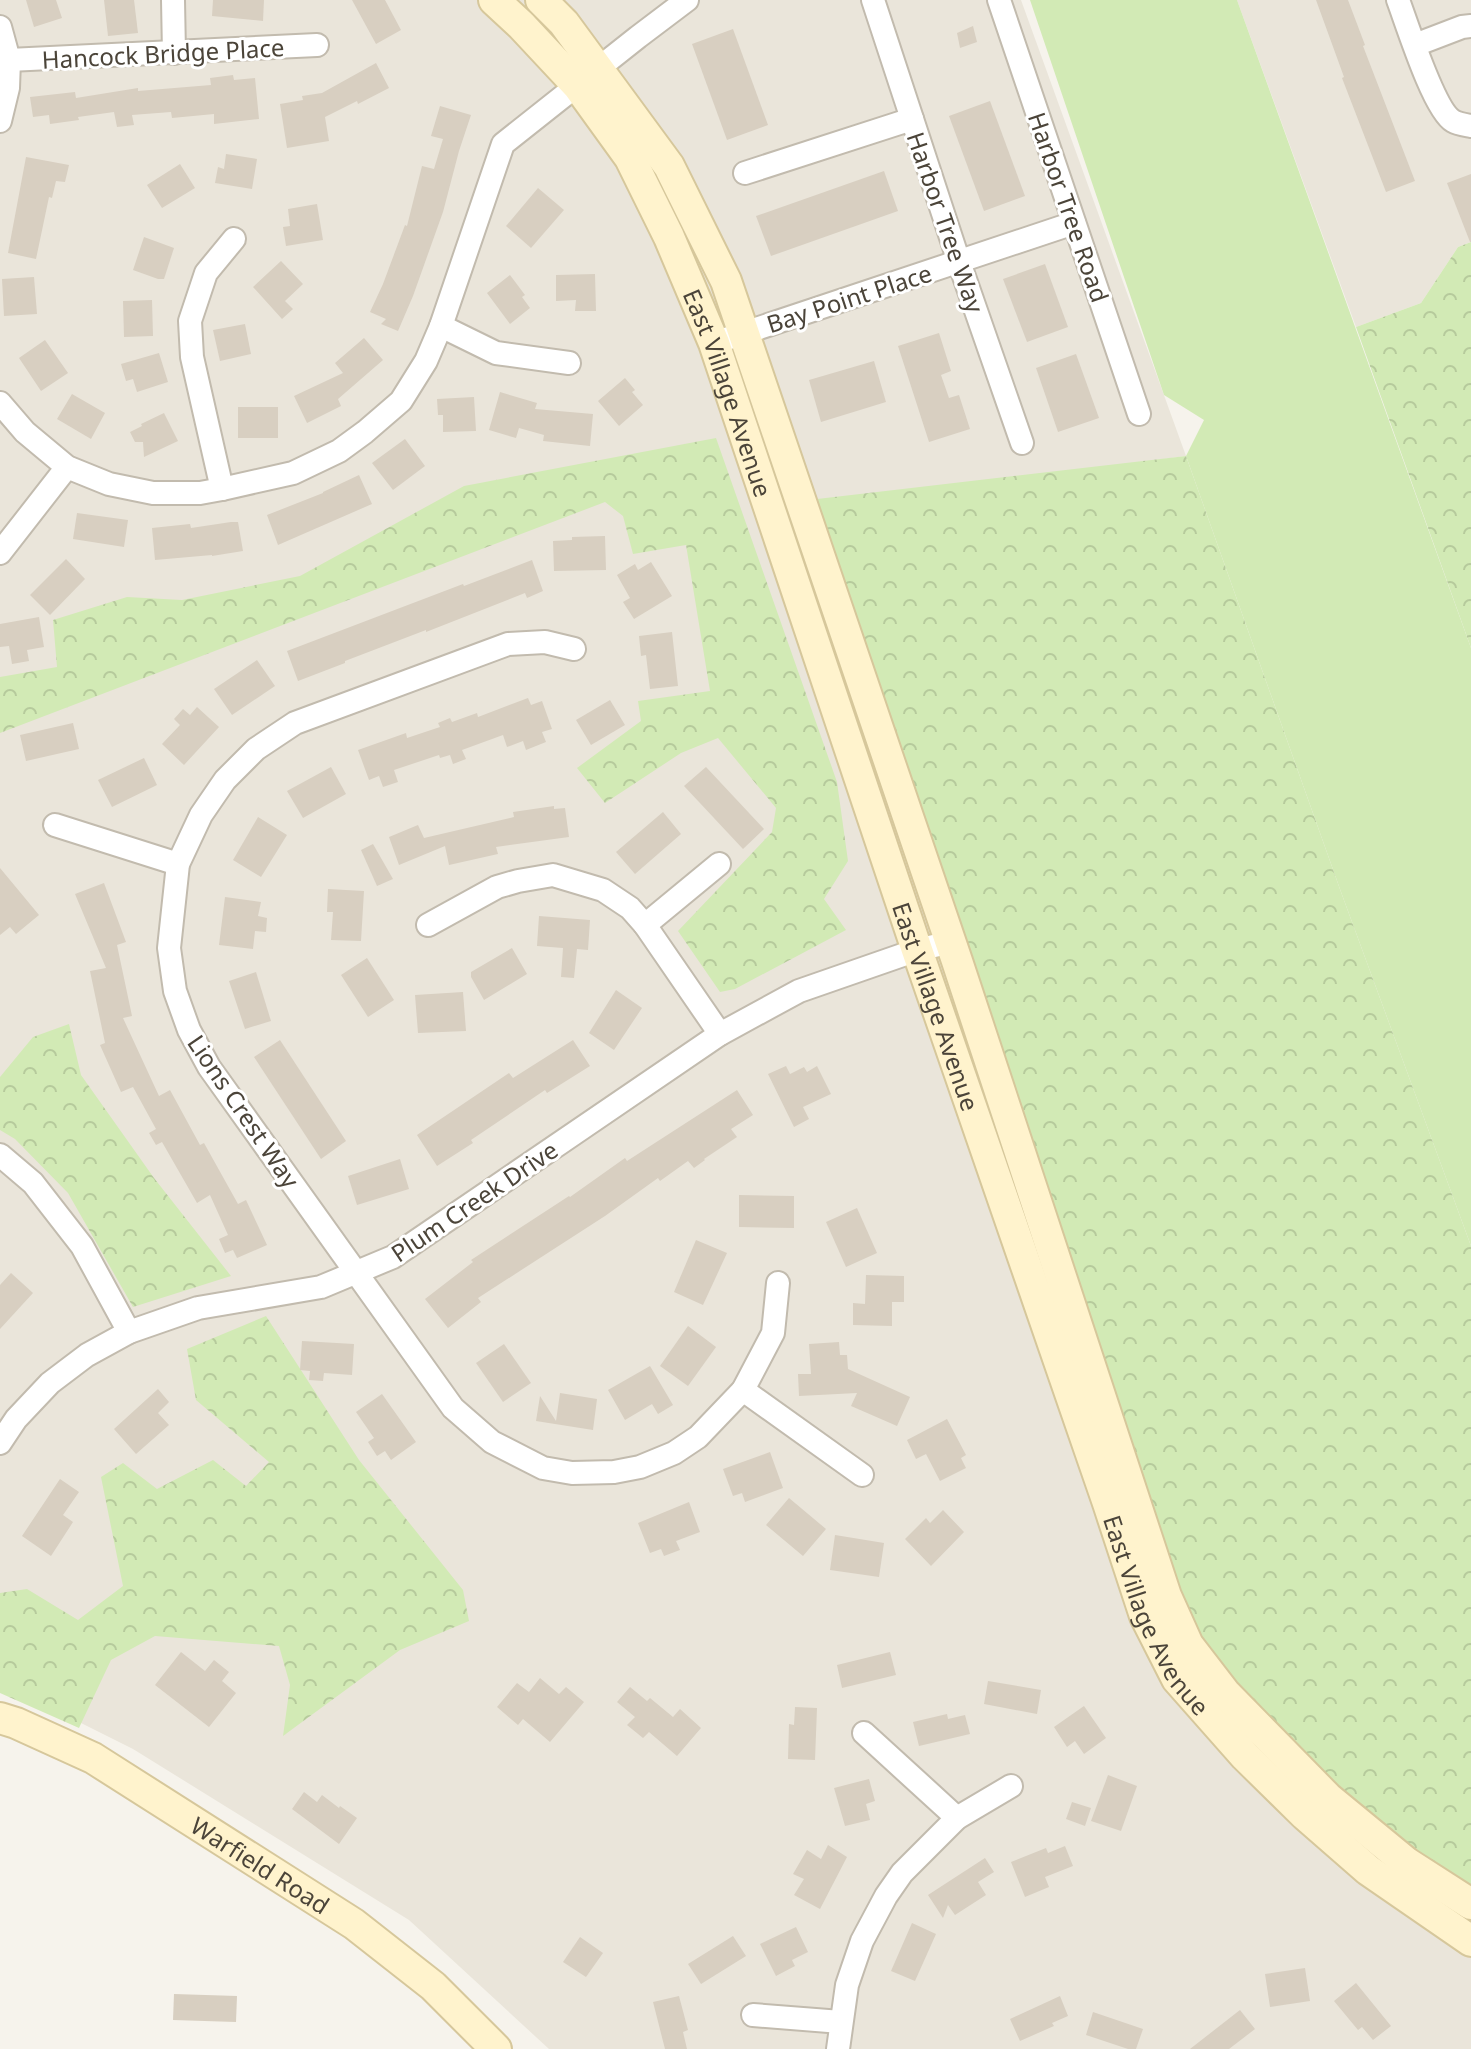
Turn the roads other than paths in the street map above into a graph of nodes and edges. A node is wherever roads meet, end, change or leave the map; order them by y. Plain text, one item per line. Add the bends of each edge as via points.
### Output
1 (173, 0) edge
2 (494, 0) edge
3 (541, 0) edge
4 (687, 0) edge
5 (873, 0) edge
6 (999, 0) edge
7 (1398, 0) edge
8 (1471, 26) edge
9 (0, 27) edge
10 (317, 45) dead end
11 (1415, 45) junction
12 (174, 53) junction
13 (9, 60) junction
14 (589, 77) junction
15 (912, 119) junction
16 (0, 121) edge
17 (1471, 126) edge
18 (745, 173) dead end
19 (1074, 223) junction
20 (234, 239) dead end
21 (959, 262) junction
22 (441, 326) junction
23 (743, 332) junction
24 (714, 343) junction
25 (569, 363) dead end
26 (0, 403) edge
27 (1139, 414) dead end
28 (1022, 443) dead end
29 (67, 467) junction
30 (222, 489) junction
31 (0, 553) edge
32 (574, 649) dead end
33 (55, 825) dead end
34 (178, 864) junction
35 (719, 864) dead end
36 (428, 925) dead end
37 (645, 925) junction
38 (951, 942) junction
39 (917, 950) junction
40 (720, 1034) junction
41 (0, 1155) edge
42 (356, 1273) junction
43 (778, 1283) dead end
44 (129, 1332) junction
45 (743, 1390) junction
46 (0, 1443) edge
47 (862, 1475) dead end
48 (0, 1718) edge
49 (864, 1733) dead end
50 (1011, 1786) dead end
51 (957, 1818) junction
52 (1471, 1904) edge
53 (1471, 1941) edge
54 (753, 2015) dead end
55 (841, 2022) junction
56 (496, 2049) edge
57 (838, 2049) edge

1 - 12 street
2 - 14 street, East Village Avenue
3 - 14 street, East Village Avenue via 564,23
4 - 14 street
5 - 15 street, Harbor Tree Way
6 - 19 street, Harbor Tree Road
7 - 11 street
8 - 11 street
9 - 13 street
10 - 12 street, Hancock Bridge Place
11 - 17 street via 1440,107 1451,120
12 - 13 street, Hancock Bridge Place
13 - 16 street
14 - 22 street via 503,144
14 - 23 street, East Village Avenue via 669,166 726,281
14 - 24 street, East Village Avenue via 669,237
15 - 18 street
15 - 21 street, Harbor Tree Way
19 - 21 street, Bay Point Place
19 - 27 street, Harbor Tree Road
20 - 30 street via 206,273 190,321 192,357
21 - 23 street, Bay Point Place
21 - 28 street, Harbor Tree Way
22 - 25 street via 496,353
22 - 30 street via 401,401 365,432 293,473
23 - 24 street, Bay Point Place
23 - 38 street, East Village Avenue
24 - 39 street, East Village Avenue
26 - 29 street
29 - 30 street via 109,484 153,493
29 - 31 street
32 - 34 street, Lions Crest Way via 545,642 508,644 295,723 256,749 225,780
33 - 34 street
34 - 42 street, Lions Crest Way via 169,948 175,991 189,1030 209,1067
35 - 37 street
36 - 37 street via 497,887 553,875 603,890
37 - 40 street
38 - 39 street, Plum Creek Drive
38 - 52 street, East Village Avenue via 1166,1596 1188,1645 1225,1693 1328,1798 1407,1863
39 - 40 street, Plum Creek Drive via 799,991
39 - 53 street, East Village Avenue via 1145,1616 1177,1679 1305,1815 1368,1870
40 - 42 street, Plum Creek Drive via 393,1257
41 - 44 street via 33,1183 82,1246
42 - 44 street, Plum Creek Drive via 321,1287 198,1308
42 - 45 street, Lions Crest Way via 453,1408 492,1442 543,1468 572,1473 640,1467 698,1437
43 - 45 street, Lions Crest Way via 773,1333
44 - 46 street, Plum Creek Drive via 50,1383
45 - 47 street
48 - 56 street, Warfield Road via 93,1758 354,1924 433,1986
49 - 51 street
50 - 51 street
51 - 55 street via 886,1896 862,1941
54 - 55 street
55 - 57 street

